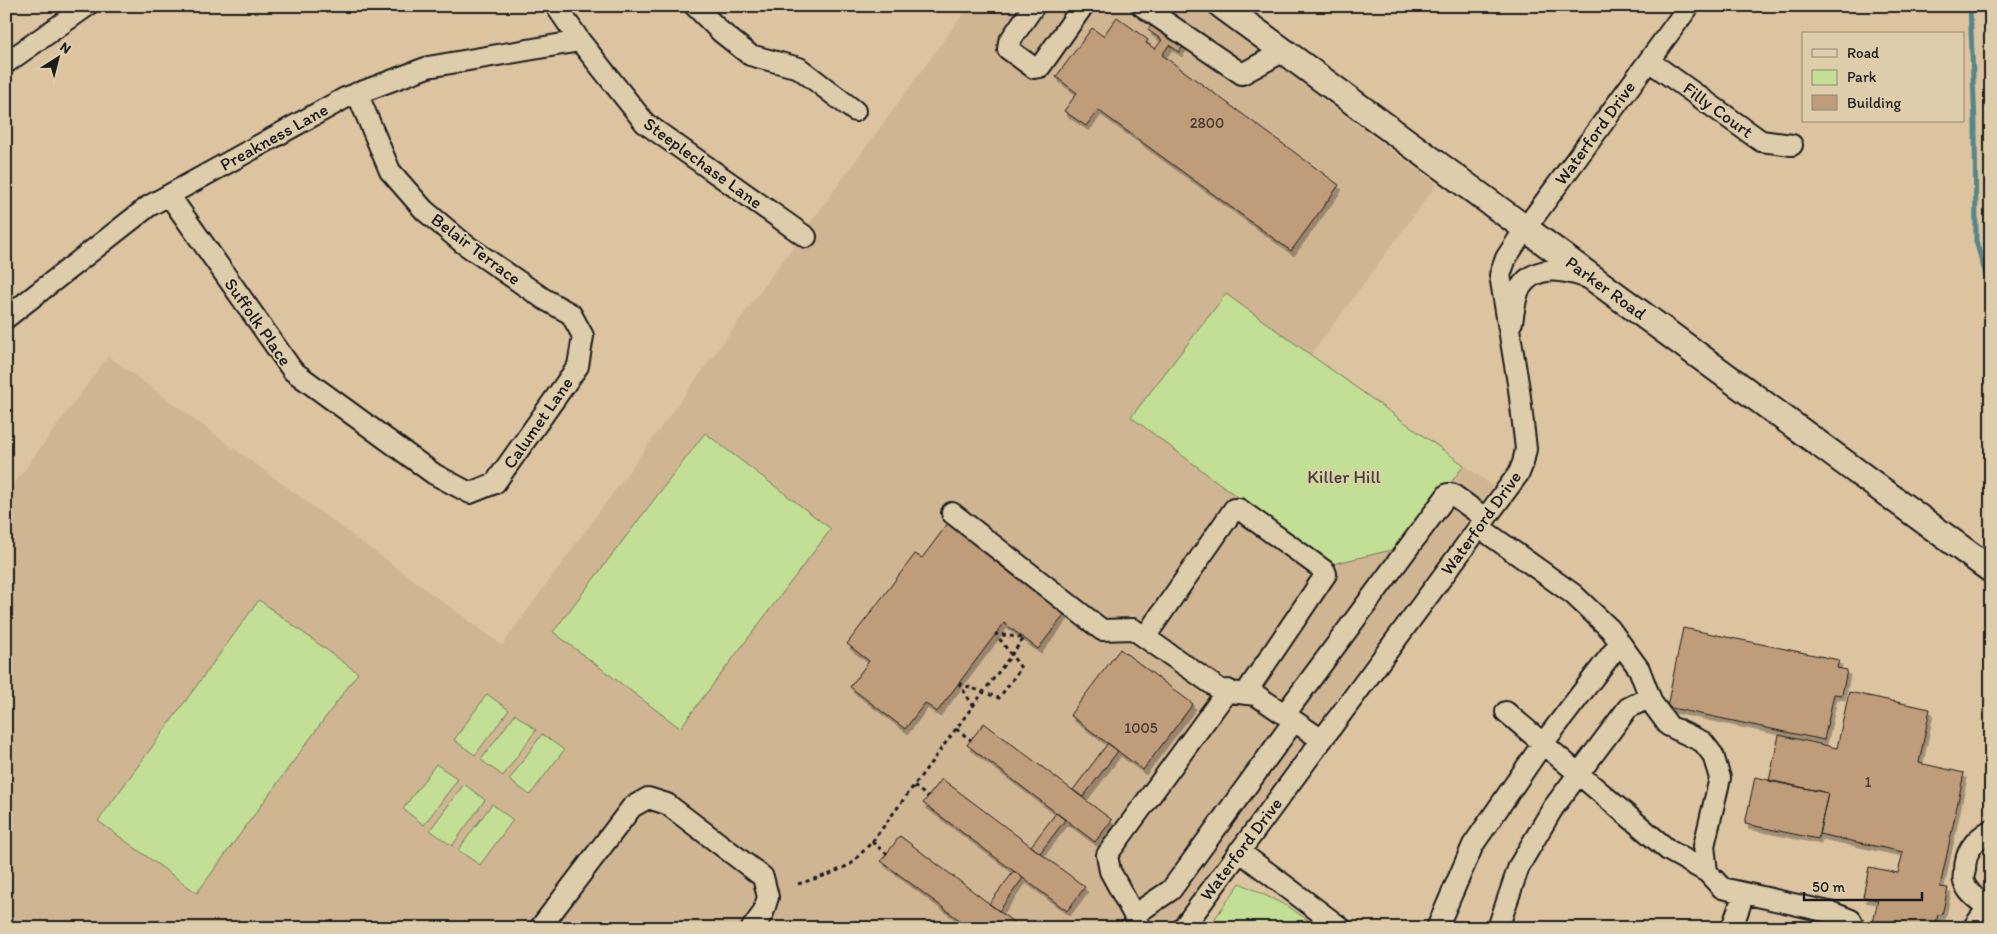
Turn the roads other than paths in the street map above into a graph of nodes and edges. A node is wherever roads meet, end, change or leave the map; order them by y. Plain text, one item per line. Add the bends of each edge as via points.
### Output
1 (87, 6) edge
2 (556, 6) edge
3 (695, 6) edge
4 (1034, 6) edge
5 (1083, 6) edge
6 (1142, 6) edge
7 (1222, 6) edge
8 (1689, 6) edge
9 (580, 41) junction
10 (1284, 52) junction
11 (1649, 61) junction
12 (6, 63) edge
13 (357, 94) junction
14 (855, 111) dead end
15 (1792, 145) dead end
16 (169, 195) junction
17 (1525, 229) junction
18 (806, 237) dead end
19 (1596, 280) junction
20 (6, 318) edge
21 (1510, 332) junction
22 (583, 336) joint
23 (470, 493) joint
24 (952, 513) dead end
25 (1482, 522) junction
26 (1991, 570) edge
27 (1145, 637) junction
28 (1620, 643) junction
29 (1237, 692) junction
30 (1650, 697) junction
31 (1506, 712) dead end
32 (1289, 717) junction
33 (1322, 740) junction
34 (1543, 743) junction
35 (1577, 774) junction
36 (1991, 830) edge
37 (1240, 852) junction
38 (1707, 872) junction
39 (1744, 893) junction
40 (1990, 907) edge
41 (1138, 921) edge
42 (1853, 924) edge
43 (540, 928) edge
44 (752, 928) edge
45 (1183, 928) edge
46 (1341, 928) edge
47 (1437, 928) edge
48 (1498, 928) edge
49 (1732, 928) edge
50 (1973, 928) edge

1 - 12 street
2 - 9 street, Steeplechase Lane
3 - 14 street via 750,55 799,68
4 - 5 street via 1009,42 1008,49 1034,68 1040,67
6 - 10 street via 1242,74
7 - 10 main road, Parker Road
8 - 11 street, Waterford Drive
9 - 13 street, Preakness Lane via 428,67
9 - 18 street, Steeplechase Lane via 645,123
10 - 17 main road, Parker Road
11 - 15 street, Filly Court via 1761,141
11 - 17 street, Waterford Drive
13 - 16 street, Preakness Lane
13 - 22 street, Belair Terrace via 390,171 424,210 463,244 571,314
16 - 20 street, Preakness Lane via 149,206
16 - 23 street, Suffolk Place via 292,371 434,474
17 - 19 main road, Parker Road
17 - 21 street, Waterford Drive via 1506,258 1500,275
19 - 21 street via 1569,271 1548,270 1533,274 1520,288
19 - 26 main road, Parker Road
21 - 25 street, Waterford Drive via 1526,449 1519,472
22 - 23 street, Calumet Lane via 578,366 495,483
24 - 27 street via 1102,630 1133,629
25 - 28 street via 1573,594
25 - 32 street via 1452,494 1448,494
25 - 33 street, Waterford Drive
27 - 29 street via 1222,691
27 - 29 street via 1234,509 1239,509 1326,574
28 - 30 street via 1638,669
28 - 34 street
29 - 32 street via 1256,695
29 - 41 street via 1107,855 1110,871
30 - 35 street via 1628,708
30 - 38 street via 1669,726 1704,742 1714,755 1720,778 1704,846
31 - 34 street
32 - 33 street
32 - 41 street via 1171,890
33 - 37 street, Waterford Drive
34 - 35 street
34 - 47 street via 1473,845
35 - 38 street via 1668,850
35 - 48 street via 1519,866
36 - 40 street via 1982,834 1968,850 1964,882 1978,900
37 - 45 street, Waterford Drive
37 - 46 street
38 - 39 street via 1722,888
39 - 42 street via 1833,912
39 - 49 street
40 - 50 street
43 - 44 street via 632,807 648,798 668,804 763,877 768,897 763,913

